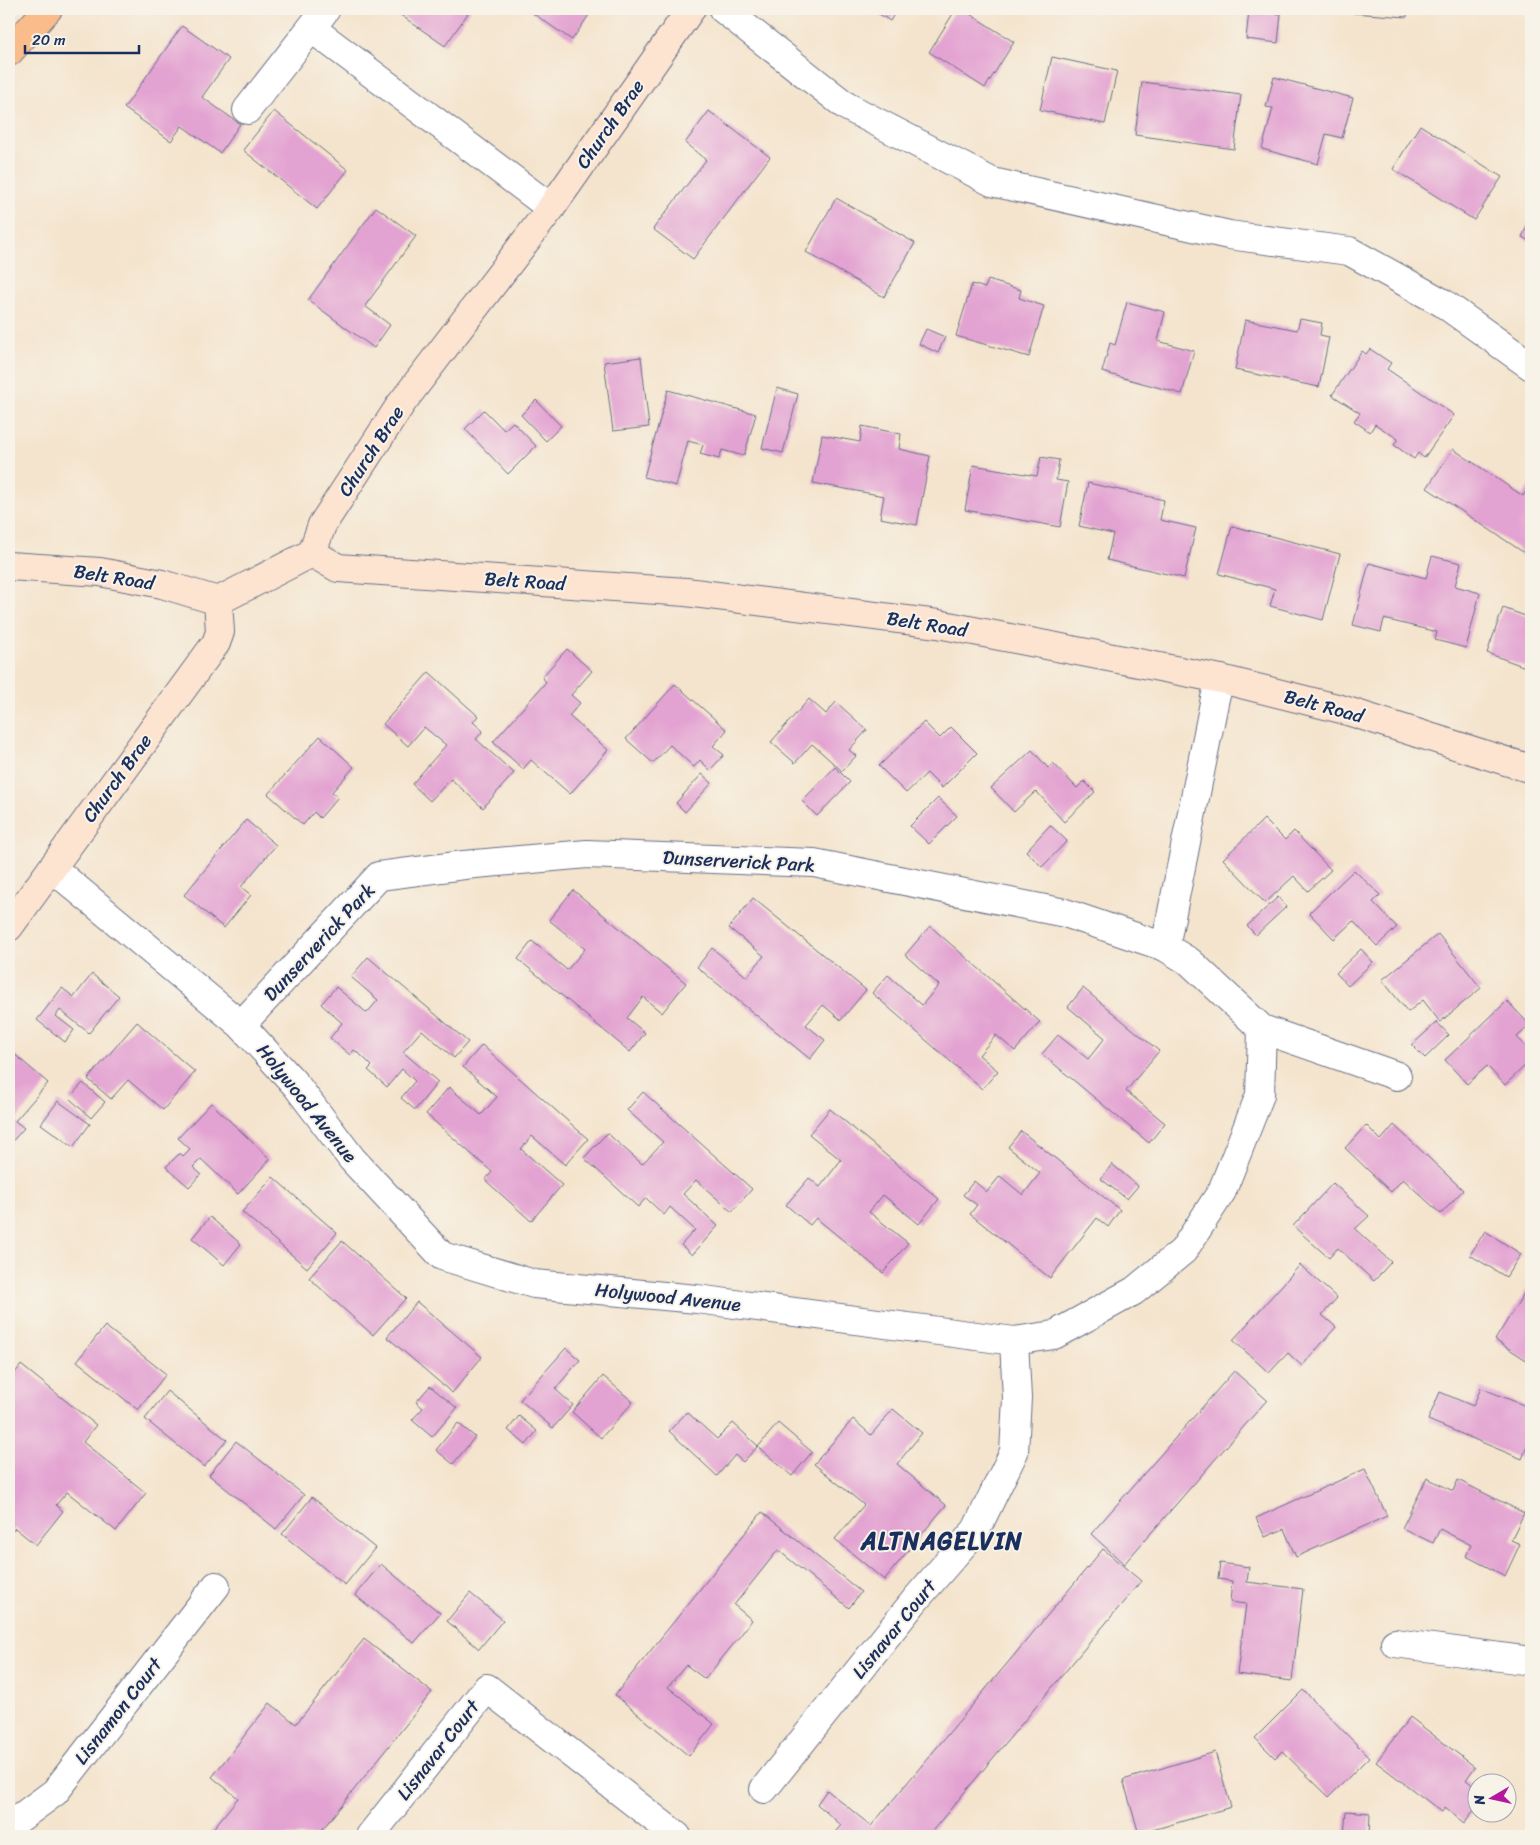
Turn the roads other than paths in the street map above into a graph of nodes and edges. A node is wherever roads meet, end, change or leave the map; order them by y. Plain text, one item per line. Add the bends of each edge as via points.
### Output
1 (48, 9) edge
2 (691, 9) edge
3 (723, 9) edge
4 (318, 18) edge
5 (9, 52) edge
6 (247, 110) dead end
7 (550, 208) junction
8 (1531, 366) edge
9 (312, 553) junction
10 (9, 566) edge
11 (218, 601) junction
12 (1221, 679) junction
13 (1531, 769) edge
14 (52, 868) junction
15 (9, 927) edge
16 (1164, 947) junction
17 (241, 1025) junction
18 (1262, 1029) junction
19 (1396, 1076) dead end
20 (1014, 1341) junction
21 (216, 1586) dead end
22 (1395, 1643) dead end
23 (1531, 1661) edge
24 (764, 1789) dead end
25 (9, 1826) edge
26 (370, 1836) edge
27 (677, 1836) edge

1 - 5 highway
2 - 7 street, Church Brae
3 - 8 street via 846,106 992,182 1229,235 1349,251 1443,303
4 - 6 street
4 - 7 street
7 - 9 street, Church Brae via 401,404 322,525
9 - 11 street
9 - 12 street, Belt Road via 338,568 686,592 928,623
10 - 11 street, Belt Road via 100,572 162,584
11 - 14 street, Church Brae via 220,632 216,644
12 - 13 street, Belt Road via 1341,709
12 - 16 street
14 - 15 street, Church Brae
14 - 17 street, Holywood Avenue
16 - 17 street, Dunserverick Park via 1065,913 814,863 577,855 379,876
16 - 18 street, Dunserverick Park via 1190,962
17 - 20 street, Holywood Avenue via 296,1085 352,1159 442,1256 534,1284 697,1298
18 - 19 street
18 - 20 street, Holywood Avenue via 1260,1096 1222,1191 1183,1251 1134,1291 1054,1335
20 - 24 street, Lisnavar Court via 1017,1398 1014,1452 976,1530 916,1599
21 - 25 street, Lisnamon Court via 55,1792
22 - 23 street
26 - 27 street, Lisnavar Court via 487,1688

